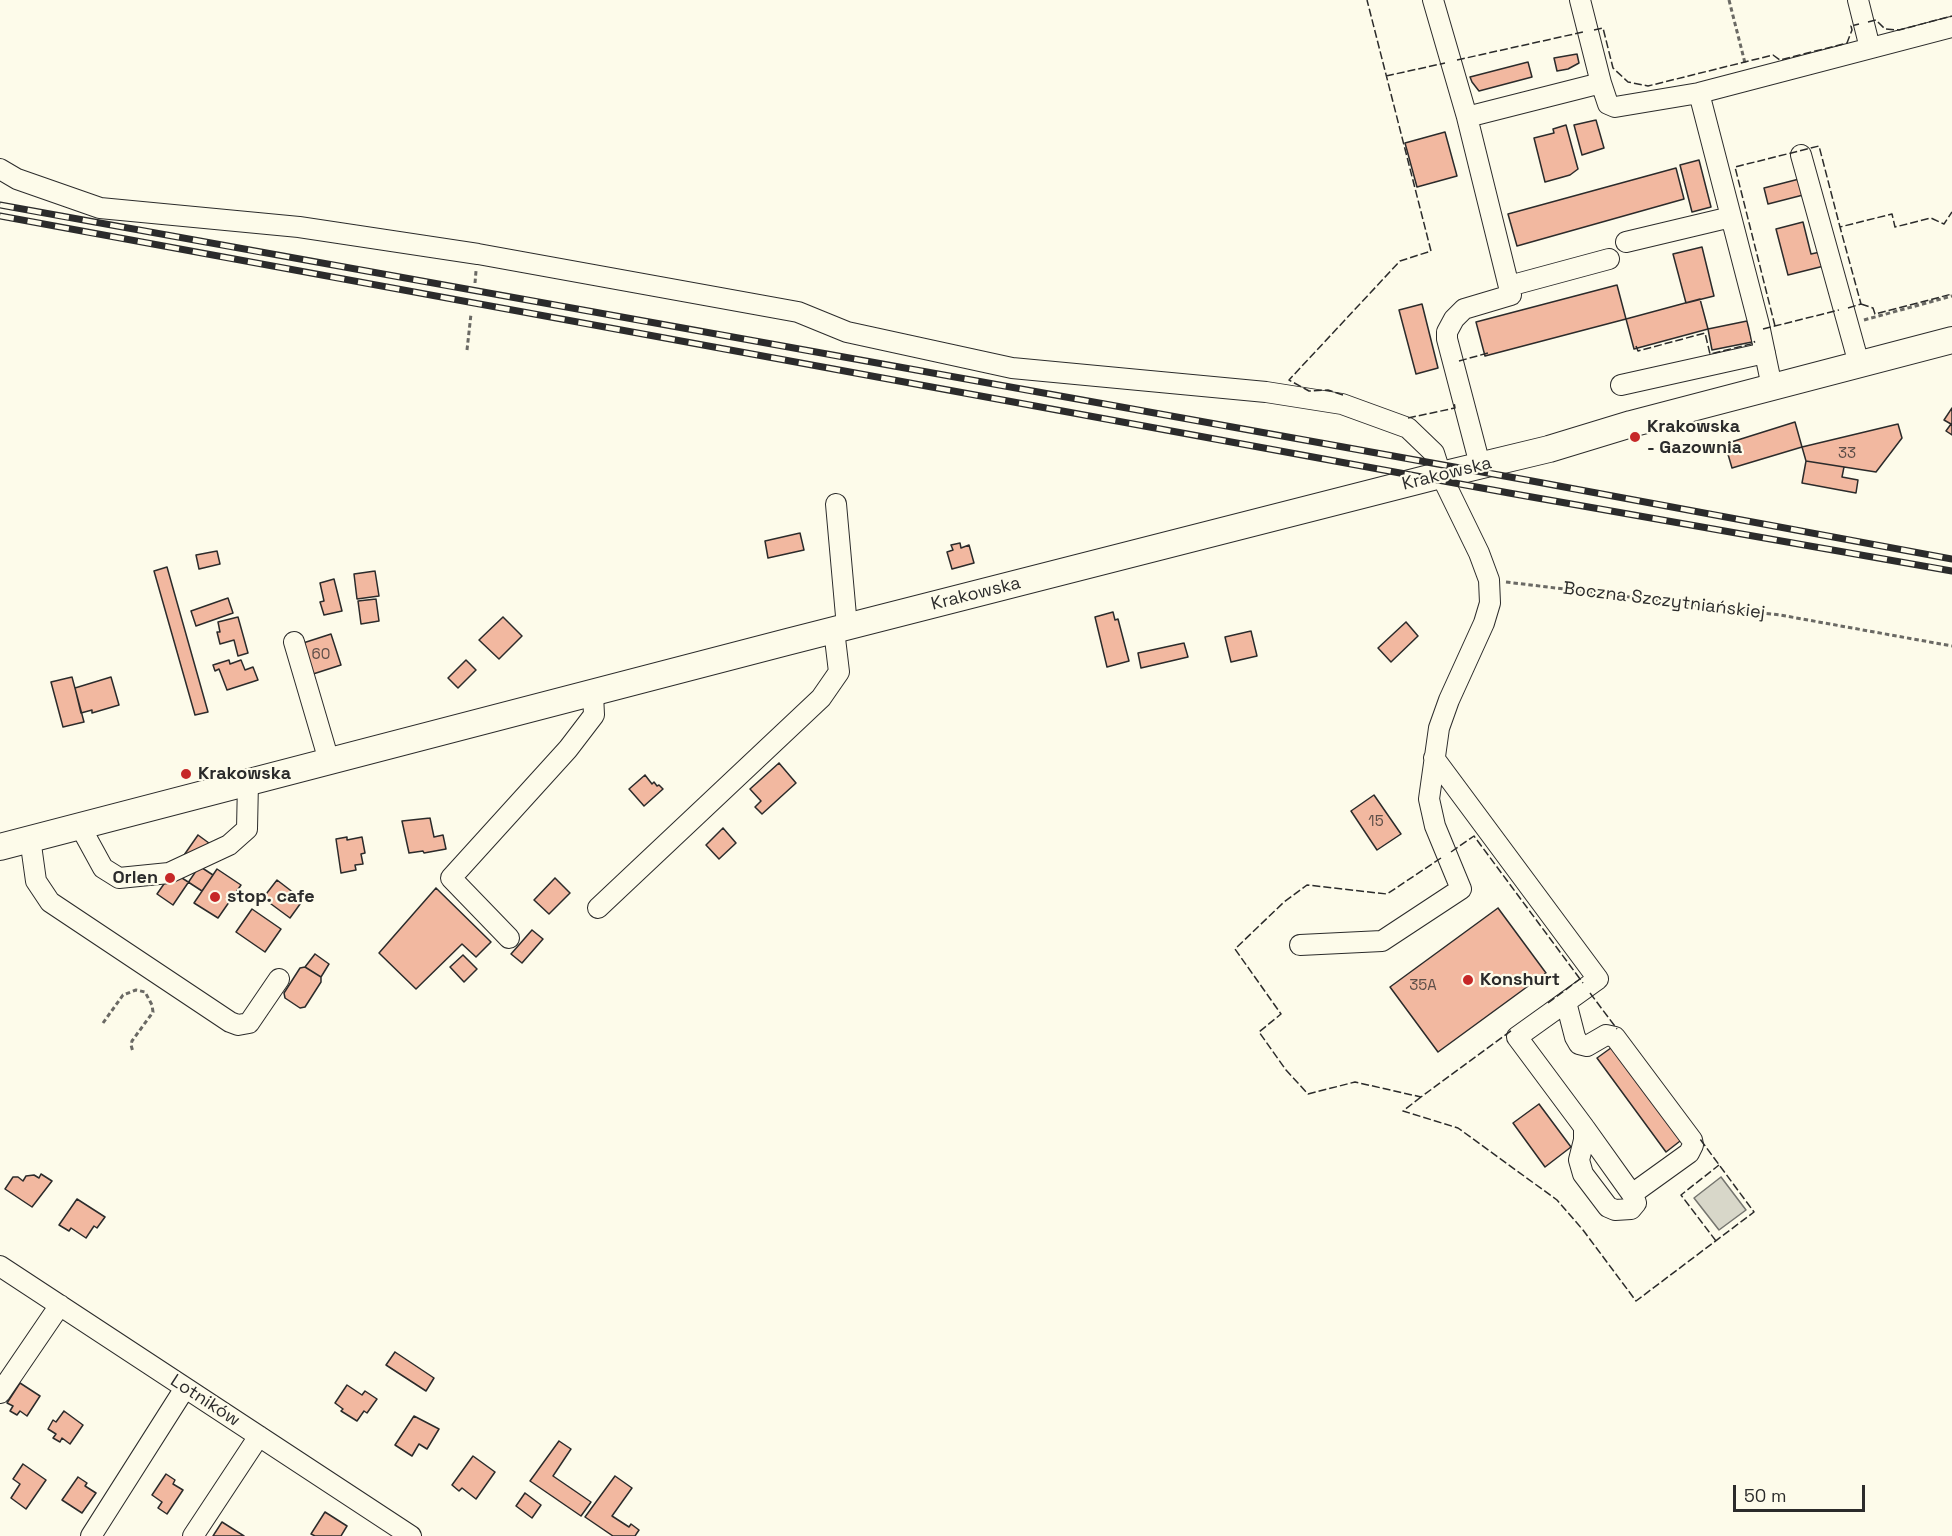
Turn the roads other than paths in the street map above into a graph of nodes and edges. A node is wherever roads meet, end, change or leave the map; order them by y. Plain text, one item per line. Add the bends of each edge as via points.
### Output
1 (1433, 0) edge
2 (1580, 0) edge
3 (1858, 0) edge
4 (1952, 27) edge
5 (1870, 48) junction
6 (1601, 83) junction
7 (1699, 93) junction
8 (1467, 117) junction
9 (1801, 155) dead end
10 (0, 169) edge
11 (1731, 217) junction
12 (1626, 242) dead end
13 (1609, 260) dead end
14 (1509, 286) junction
15 (1952, 340) edge
16 (1765, 353) junction
17 (1859, 364) junction
18 (1621, 385) dead end
19 (1772, 387) junction
20 (1480, 465) junction
21 (1441, 475) junction
22 (836, 504) dead end
23 (841, 629) junction
24 (294, 642) dead end
25 (593, 694) junction
26 (1434, 758) junction
27 (329, 762) junction
28 (248, 782) junction
29 (80, 826) junction
30 (30, 838) junction
31 (0, 847) edge
32 (598, 908) dead end
33 (509, 938) dead end
34 (1300, 945) dead end
35 (279, 979) dead end
36 (1566, 1002) junction
37 (1584, 1127) junction
38 (1632, 1194) junction
39 (0, 1266) edge
40 (60, 1305) junction
41 (185, 1388) junction
42 (0, 1393) edge
43 (259, 1436) junction
44 (403, 1534) edge
45 (91, 1536) edge
46 (193, 1536) edge

1 - 8 street
2 - 6 street
3 - 5 street
4 - 5 street
5 - 7 street
6 - 7 street via 1608,104 1615,107
6 - 8 street
7 - 11 street
8 - 14 street
9 - 17 street
10 - 21 street via 17,179 100,208 299,227 478,254 798,312 847,332 1012,368 1266,392 1342,404 1408,428 1434,453
11 - 12 street
11 - 16 street
13 - 14 street
14 - 20 street via 1511,295 1464,309 1447,332
15 - 17 main road, Krakowska
16 - 18 street
16 - 19 street
17 - 19 main road, Krakowska
19 - 20 main road, Krakowska
20 - 21 main road, Krakowska
21 - 23 main road, Krakowska
21 - 26 street via 1479,553 1489,580 1490,603 1449,700
22 - 23 street
23 - 25 main road, Krakowska
23 - 32 street via 839,672 821,698
24 - 27 street
25 - 27 main road, Krakowska
25 - 33 street via 594,715 568,749 451,878
26 - 34 street via 1429,799 1435,826 1461,889 1382,941
26 - 36 street via 1598,979
27 - 28 main road, Krakowska
28 - 29 main road, Krakowska
28 - 29 street via 247,829 229,845 169,873 119,878 103,867
29 - 30 main road, Krakowska
30 - 31 main road, Krakowska
30 - 35 street via 36,881 50,902 230,1022 249,1023
36 - 37 street via 1518,1037
36 - 38 street via 1579,1044 1587,1046 1606,1035 1616,1037 1692,1140 1689,1153
37 - 38 street
37 - 38 street via 1579,1160 1582,1174 1608,1207 1624,1211 1634,1206
39 - 40 street, Lotników
40 - 41 street, Lotników
40 - 42 street
41 - 43 street, Lotników
41 - 45 street
43 - 44 street, Lotników
43 - 46 street

